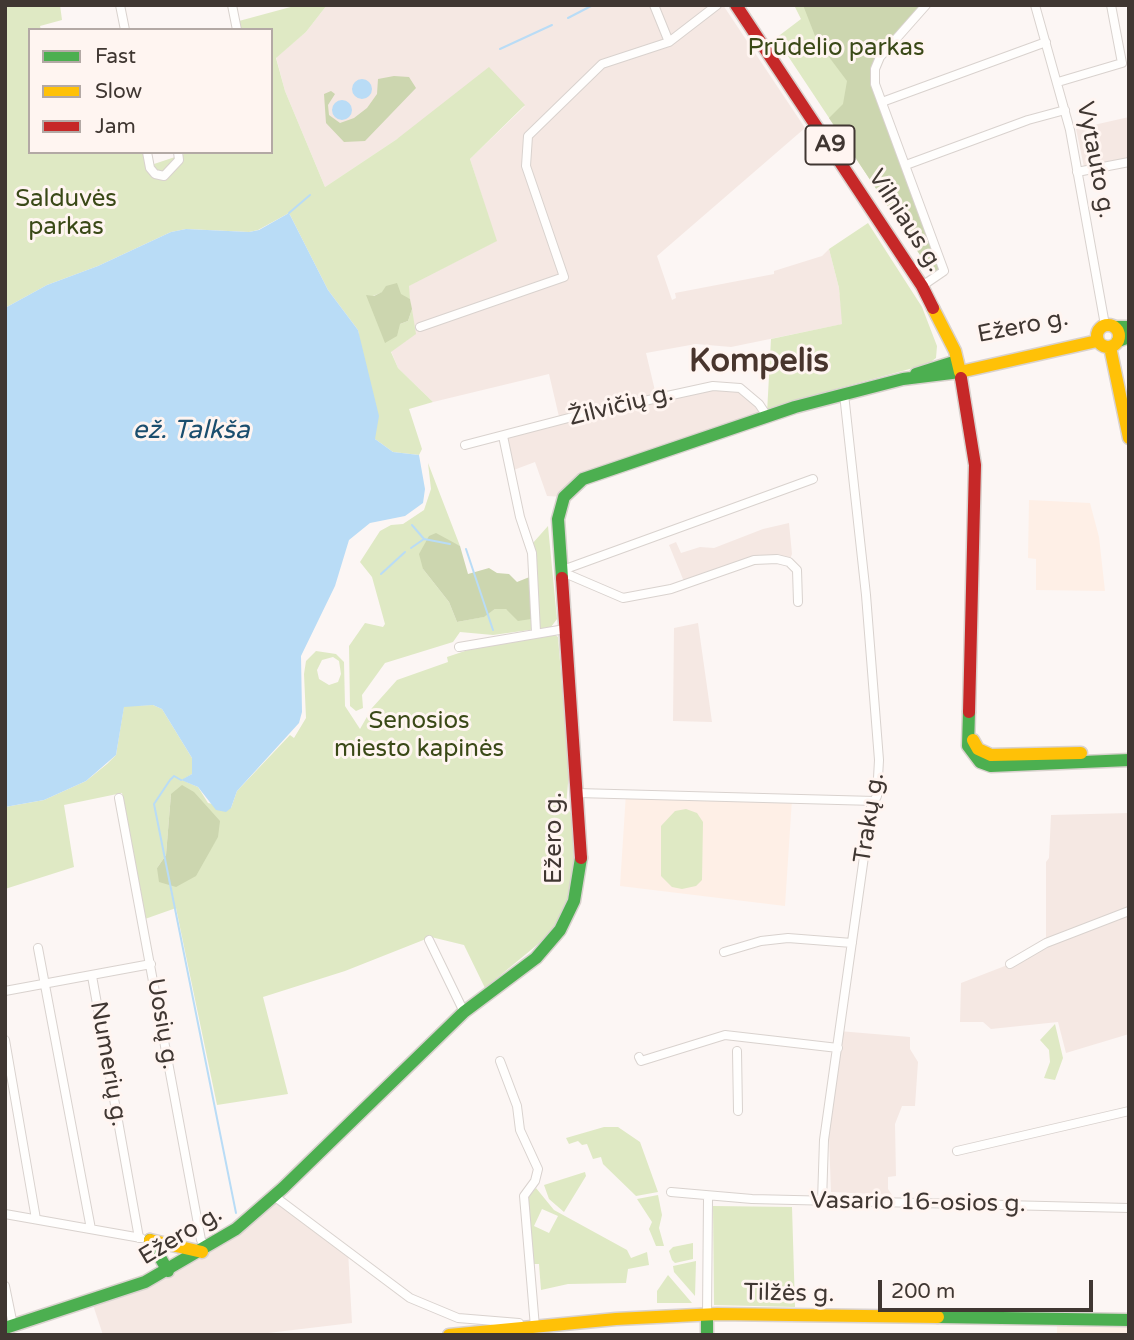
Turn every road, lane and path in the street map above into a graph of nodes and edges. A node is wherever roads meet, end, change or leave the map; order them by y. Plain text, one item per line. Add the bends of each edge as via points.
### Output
1 (120, 5) edge
2 (232, 5) edge
3 (654, 5) edge
4 (717, 5) edge
5 (736, 5) edge
6 (926, 5) edge
7 (1035, 5) edge
8 (1111, 5) edge
9 (125, 28) edge
10 (237, 28) edge
11 (669, 42) junction
12 (1046, 42) junction
13 (1058, 82) junction
14 (882, 102) junction
15 (1065, 110) junction
16 (147, 154) edge
17 (178, 154) edge
18 (1129, 162) edge
19 (906, 164) junction
20 (1076, 172) junction
21 (922, 286) junction
22 (1110, 326) junction
23 (420, 327) dead end
24 (1129, 327) edge
25 (1097, 339) junction
26 (1119, 342) edge
27 (959, 366) junction
28 (844, 394) junction
29 (767, 416) junction
30 (503, 436) junction
31 (1129, 438) edge
32 (465, 445) dead end
33 (813, 479) dead end
34 (560, 570) junction
35 (798, 602) dead end
36 (565, 629) junction
37 (536, 632) junction
38 (460, 647) dead end
39 (970, 733) junction
40 (1129, 751) edge
41 (1129, 760) edge
42 (577, 793) junction
43 (119, 798) dead end
44 (875, 801) junction
45 (1129, 911) edge
46 (429, 940) dead end
47 (852, 943) junction
48 (38, 947) dead end
49 (724, 952) dead end
50 (151, 964) junction
51 (1010, 964) dead end
52 (92, 976) junction
53 (45, 985) junction
54 (5, 991) edge
55 (464, 1012) junction
56 (5, 1041) edge
57 (838, 1048) junction
58 (737, 1051) dead end
59 (639, 1056) dead end
60 (500, 1061) dead end
61 (738, 1111) dead end
62 (1129, 1111) edge
63 (957, 1151) dead end
64 (671, 1192) dead end
65 (274, 1196) junction
66 (708, 1198) junction
67 (822, 1200) junction
68 (1129, 1208) edge
69 (5, 1214) edge
70 (36, 1219) junction
71 (91, 1229) junction
72 (145, 1239) junction
73 (204, 1250) junction
74 (168, 1271) junction
75 (5, 1286) edge
76 (707, 1315) junction
77 (1129, 1320) edge
78 (9, 1327) edge
79 (535, 1327) junction
80 (449, 1335) edge
81 (707, 1335) edge

1 - 9 street
2 - 10 street
3 - 11 street
4 - 11 street
5 - 21 main road, Vilniaus g. / A9
6 - 14 street via 874,69
7 - 12 street, Vytauto g.
8 - 13 street via 1122,63
11 - 23 street via 602,64 528,136 526,166 564,277
12 - 13 street, Vytauto g.
12 - 14 street
13 - 15 street, Vytauto g.
14 - 19 street
15 - 19 street
15 - 20 street, Vytauto g.
16 - 17 street via 150,168 164,176 179,160
18 - 20 street
19 - 21 street via 944,271
20 - 22 street, Vytauto g.
21 - 27 main road, Vilniaus g. / A9
22 - 24 main road
22 - 25 main road, Ežero g.
22 - 26 main road
25 - 26 main road, Ežero g.
25 - 27 main road, Ežero g. via 1089,335
26 - 31 main road
27 - 28 main road, Ežero g. via 937,365
27 - 39 main road, Vilniaus g. via 975,465
28 - 29 main road, Ežero g.
28 - 44 street, Trakų g. via 876,704 879,760
29 - 30 street, Žilvičių g. via 740,388 713,386
29 - 34 main road, Ežero g. via 598,472 573,485 559,511
30 - 32 street, Žilvičių g.
30 - 37 street via 532,553
33 - 34 street
34 - 35 street via 622,598 671,589 754,560 776,559 797,570
34 - 36 main road, Ežero g.
36 - 37 street
36 - 42 main road, Ežero g.
37 - 38 street
39 - 40 main road via 978,749 991,755
39 - 41 main road via 971,752 985,765
42 - 44 street
42 - 55 main road, Ežero g. via 581,865 565,921 536,958
43 - 50 street, Uosių g.
44 - 47 street, Trakų g.
45 - 51 street via 1046,943
46 - 55 street
47 - 49 street via 788,938
47 - 57 street, Trakų g.
48 - 53 street
50 - 52 street
50 - 73 street, Uosių g.
52 - 53 street, Numerių g.
52 - 72 street, Numerių g.
53 - 54 street, Numerių g.
53 - 71 street
55 - 65 main road, Ežero g.
56 - 70 street
57 - 59 street via 735,1035 641,1061
57 - 67 street, Trakų g. via 824,1140
58 - 61 street
60 - 79 street via 517,1106 520,1130 538,1169 524,1196
62 - 63 street
64 - 66 street, Vasario 16-osios g.
65 - 73 main road, Ežero g.
65 - 79 street via 410,1298 458,1318
66 - 67 street, Vasario 16-osios g.
66 - 76 street
67 - 68 street, Vasario 16-osios g.
69 - 70 street
70 - 71 street
71 - 72 street
72 - 73 main road
72 - 74 main road
73 - 74 main road, Ežero g.
74 - 78 main road, Ežero g. via 101,1299
75 - 78 street
76 - 77 main road, Tilžės g.
76 - 79 main road, Tilžės g.
76 - 81 main road
79 - 80 main road, Tilžės g.

